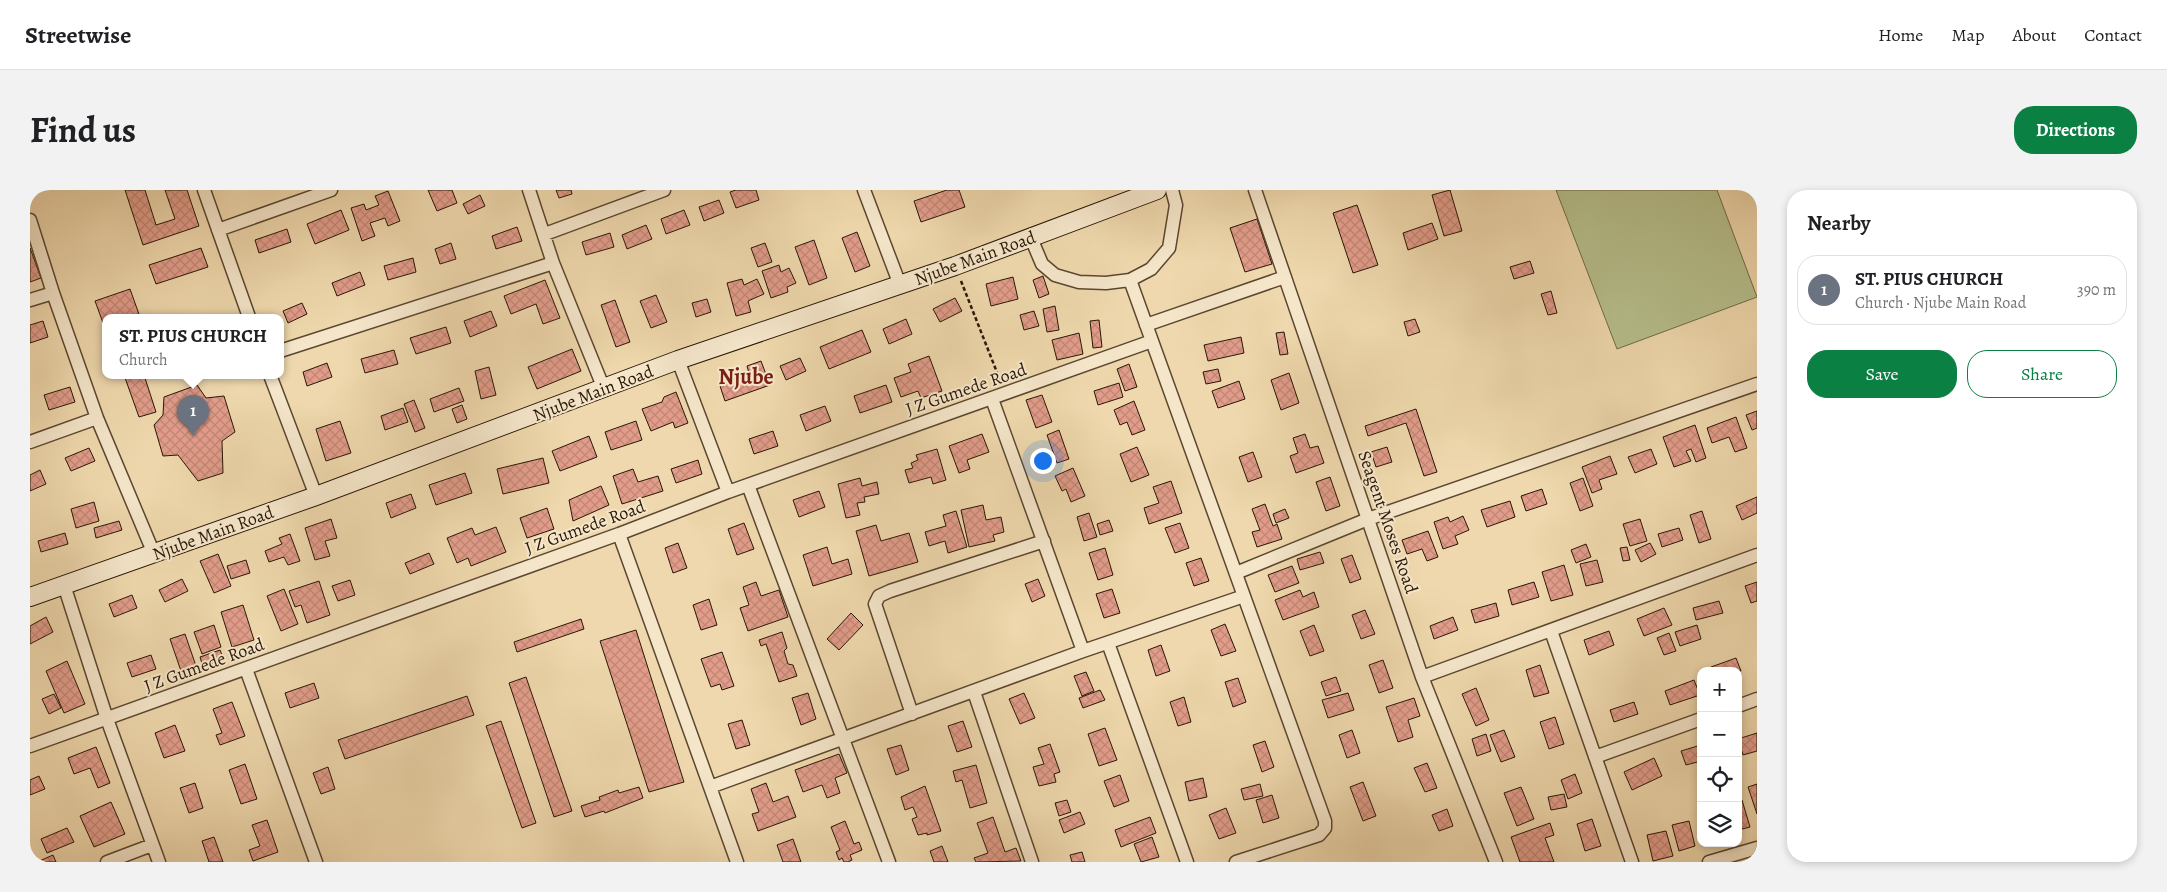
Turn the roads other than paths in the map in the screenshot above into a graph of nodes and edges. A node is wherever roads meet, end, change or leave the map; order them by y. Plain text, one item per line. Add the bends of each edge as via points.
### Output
1 (204, 190) edge
2 (331, 190) edge
3 (529, 190) edge
4 (664, 190) edge
5 (864, 190) edge
6 (1157, 190) edge
7 (1172, 190) edge
8 (1255, 190) edge
9 (30, 220) edge
10 (218, 230) junction
11 (545, 234) junction
12 (1031, 238) junction
13 (553, 263) junction
14 (1285, 277) junction
15 (1130, 280) junction
16 (900, 284) junction
17 (53, 292) junction
18 (30, 300) edge
19 (248, 314) edge
20 (1146, 325) junction
21 (1152, 341) junction
22 (284, 351) edge
23 (678, 360) junction
24 (272, 379) edge
25 (1757, 384) edge
26 (604, 389) junction
27 (992, 399) junction
28 (97, 418) junction
29 (30, 442) edge
30 (748, 485) junction
31 (728, 492) junction
32 (316, 496) junction
33 (1368, 519) junction
34 (619, 534) junction
35 (1044, 541) junction
36 (154, 554) junction
37 (1757, 556) edge
38 (1236, 573) junction
39 (64, 585) junction
40 (1244, 596) junction
41 (30, 597) edge
42 (1551, 631) junction
43 (1108, 642) junction
44 (1083, 651) junction
45 (246, 669) junction
46 (1422, 677) junction
47 (974, 692) junction
48 (1757, 699) edge
49 (1742, 705) edge
50 (912, 714) junction
51 (107, 719) junction
52 (1697, 720) edge
53 (843, 738) junction
54 (30, 746) edge
55 (1595, 757) junction
56 (710, 787) junction
57 (152, 845) junction
58 (1757, 848) edge
59 (107, 862) edge
60 (159, 862) edge
61 (316, 862) edge
62 (737, 862) edge
63 (889, 862) edge
64 (1032, 862) edge
65 (1187, 862) edge
66 (1236, 862) edge
67 (1496, 862) edge
68 (1632, 862) edge
69 (1709, 862) edge

1 - 10 street
2 - 10 street
3 - 11 street
4 - 11 street
5 - 16 street
6 - 12 street, Njube Main Road
7 - 15 street via 1176,205 1169,248 1151,269
8 - 14 street, Seagent Moses Road
9 - 17 street
10 - 19 street
11 - 13 street
12 - 15 street via 1042,264 1056,275 1079,282
12 - 16 street, Njube Main Road
13 - 22 street
13 - 26 street
14 - 20 street
14 - 33 street, Seagent Moses Road
15 - 20 street
16 - 23 street, Njube Main Road
17 - 18 street
17 - 28 street
20 - 21 street
21 - 27 street, J Z Gumede Road
21 - 38 street
23 - 26 street, Njube Main Road
23 - 31 street
24 - 32 street
25 - 33 street
26 - 32 street, Njube Main Road
27 - 30 street, J Z Gumede Road
27 - 35 street
28 - 29 street
28 - 36 street
30 - 31 street, J Z Gumede Road
30 - 53 street
31 - 34 street, J Z Gumede Road
32 - 36 street, Njube Main Road
33 - 38 street
33 - 46 street, Seagent Moses Road
34 - 45 street, J Z Gumede Road
34 - 56 street
35 - 44 street
35 - 50 street via 879,596 875,604
36 - 39 street, Njube Main Road
37 - 42 street
38 - 40 street
39 - 41 street, Njube Main Road
39 - 51 street
40 - 43 street
40 - 66 street via 1325,828 1318,835
42 - 46 street
42 - 55 street
43 - 44 street
43 - 65 street
44 - 47 street
45 - 51 street, J Z Gumede Road
45 - 61 street
46 - 67 street, Seagent Moses Road
47 - 50 street
47 - 64 street
48 - 49 street
50 - 53 street
51 - 54 street, J Z Gumede Road
51 - 57 street
52 - 55 street
53 - 56 street
53 - 63 street
55 - 68 street
56 - 62 street
57 - 59 street
57 - 60 street
58 - 69 street

